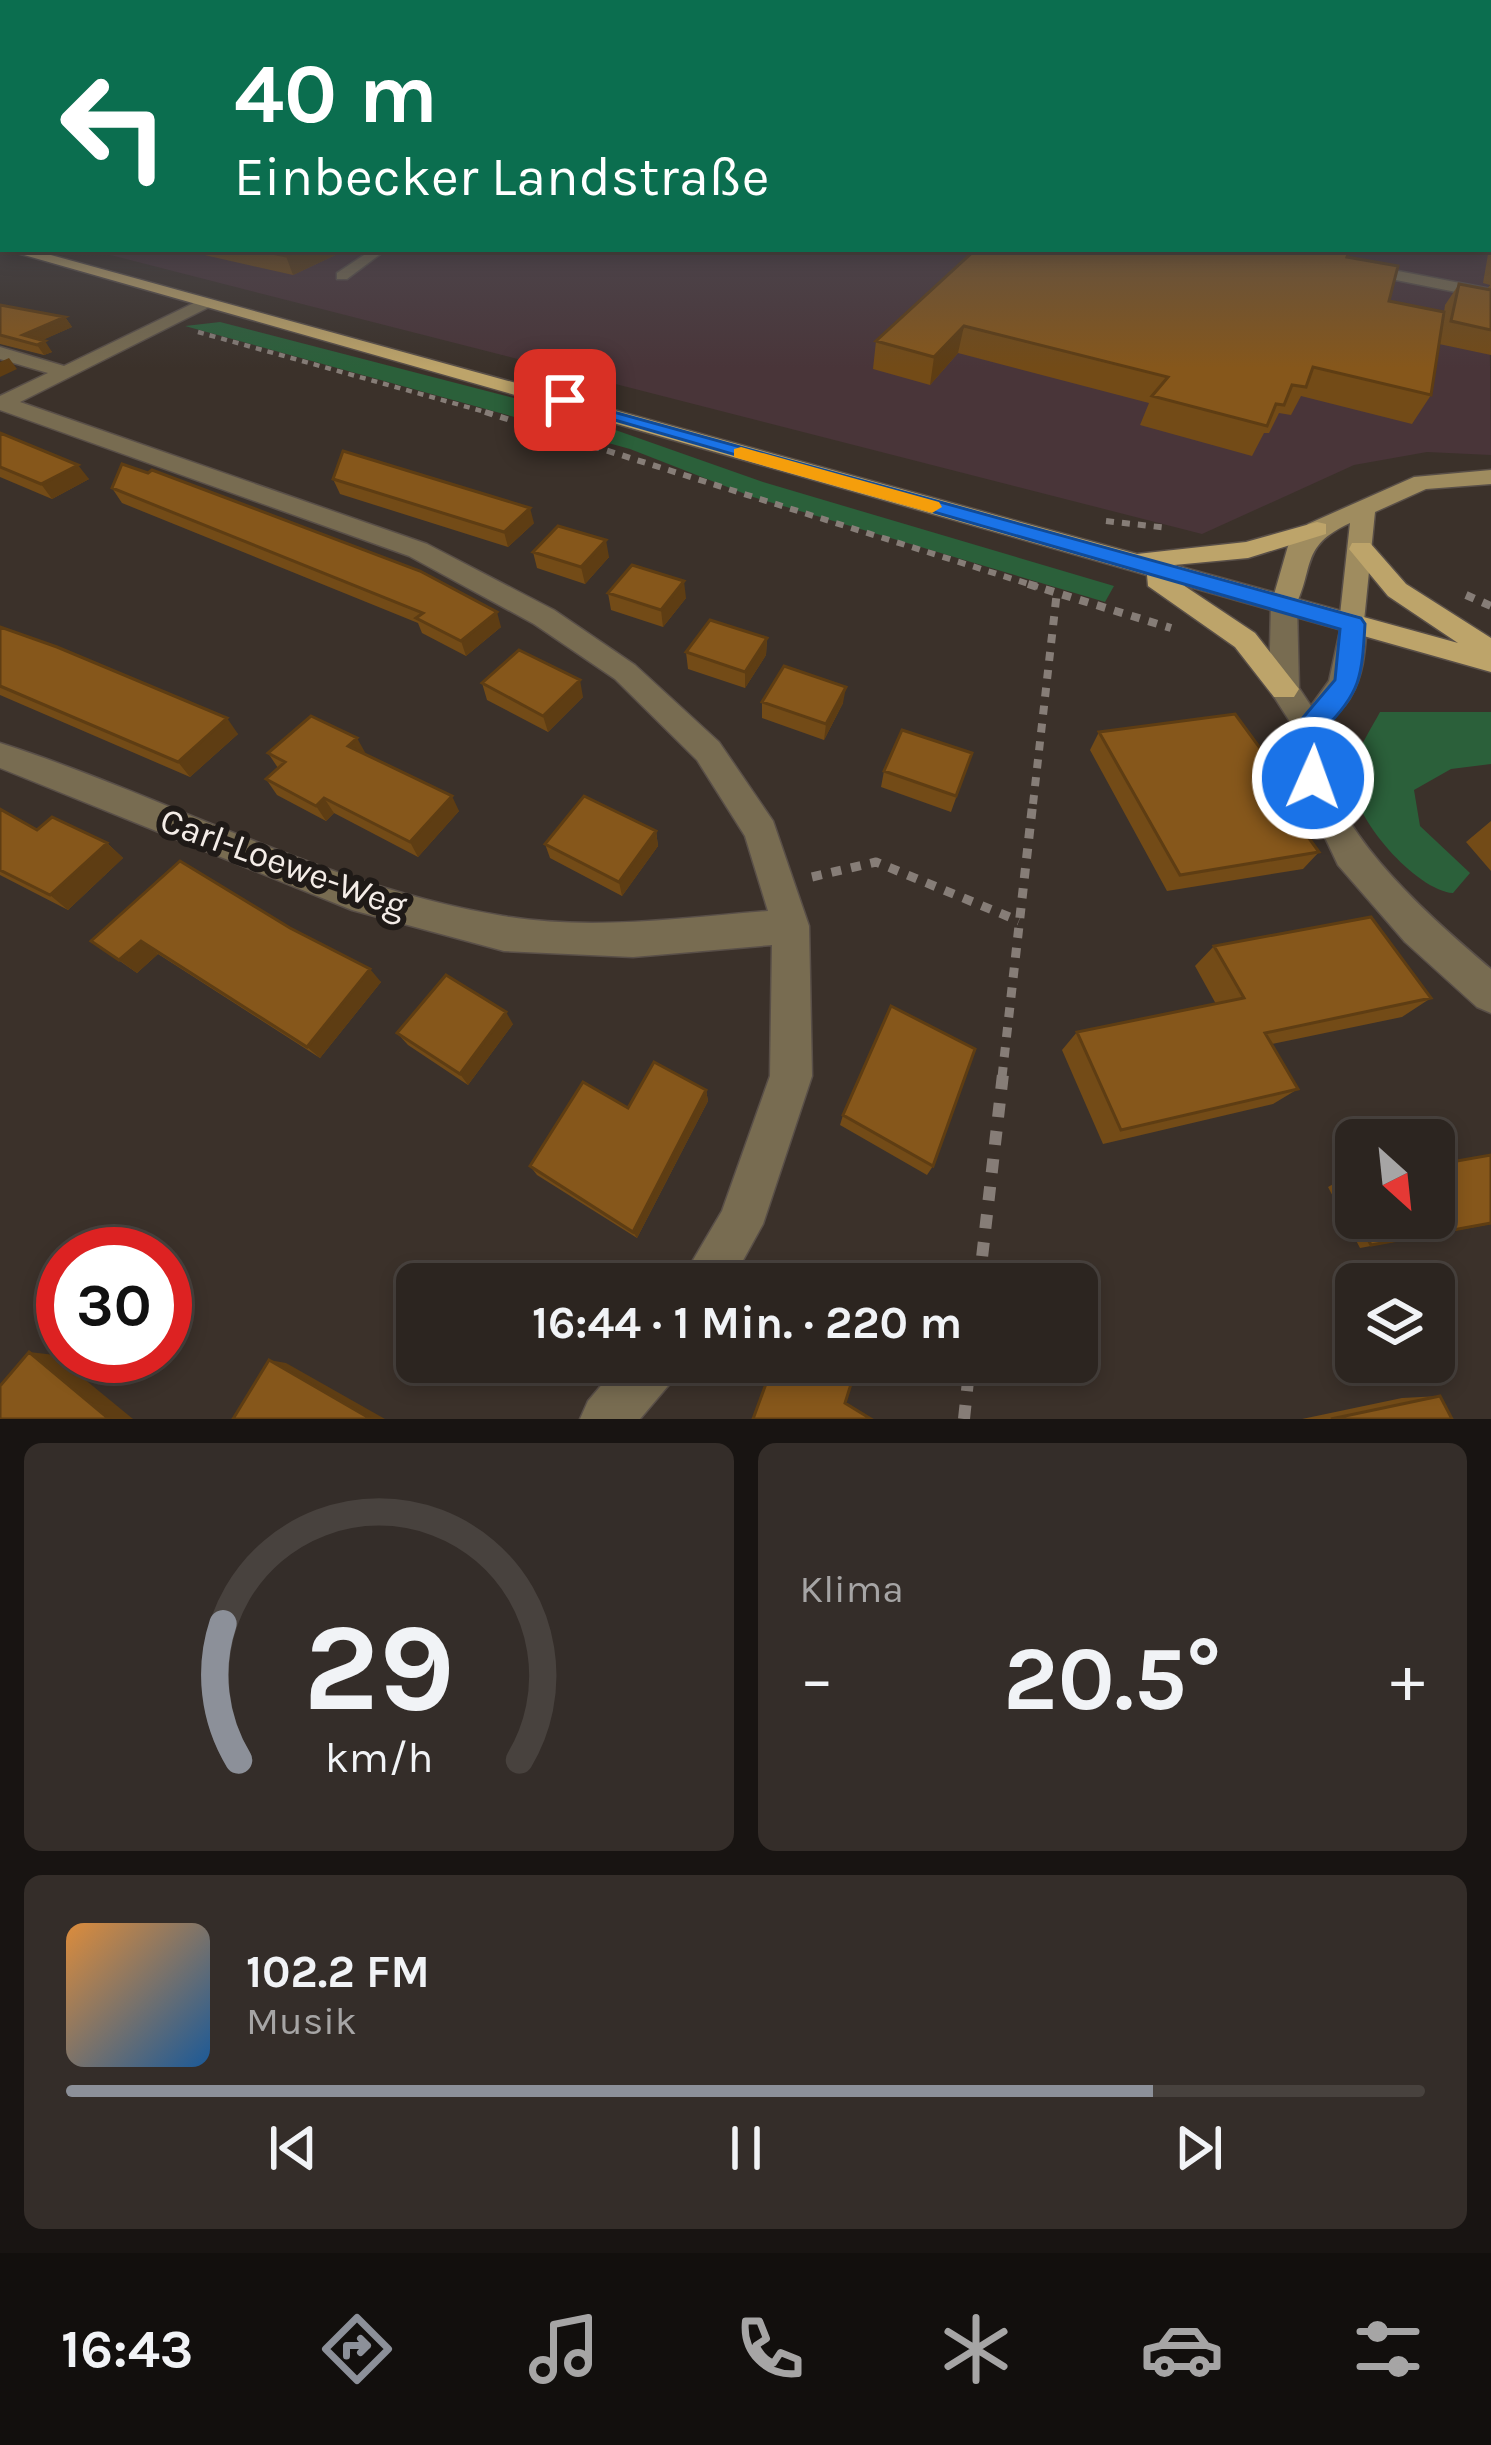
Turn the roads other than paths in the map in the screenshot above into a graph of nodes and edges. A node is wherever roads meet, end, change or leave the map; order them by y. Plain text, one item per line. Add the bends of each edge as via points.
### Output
1 (24, 252) edge
2 (376, 252) edge
3 (0, 260) edge
4 (1336, 264) edge
5 (342, 275) dead end
6 (1491, 294) edge
7 (204, 305) junction
8 (0, 353) edge
9 (64, 372) junction
10 (1, 403) edge
11 (1491, 477) edge
12 (1364, 507) junction
13 (1317, 529) junction
14 (1361, 548) junction
15 (1126, 561) junction
16 (1285, 605) junction
17 (1353, 624) junction
18 (1491, 651) edge
19 (1491, 662) edge
20 (1284, 689) junction
21 (1309, 727) junction
22 (0, 755) edge
23 (791, 926) junction
24 (1491, 994) edge
25 (716, 1263) edge
26 (637, 1383) edge
27 (606, 1419) edge

1 - 7 main road
2 - 5 lane
3 - 7 main road via 151,301
4 - 6 street
7 - 9 street
7 - 15 main road
8 - 9 street
9 - 10 street
10 - 23 street via 418,550 544,617 625,671 708,752 760,831
11 - 12 main road via 1422,482
12 - 13 main road
12 - 14 main road
13 - 15 main road via 1249,550
13 - 16 main road via 1300,546
14 - 17 main road
14 - 18 main road via 1397,590
15 - 16 main road
15 - 20 main road via 1245,640
16 - 17 main road
16 - 20 street
17 - 19 main road
17 - 21 street via 1348,680
20 - 21 street
21 - 24 street via 1313,778 1350,854 1418,930
22 - 23 street, Carl-Loewe-Weg via 352,894 505,934 633,940
23 - 25 street via 791,1076 740,1224
26 - 27 street

